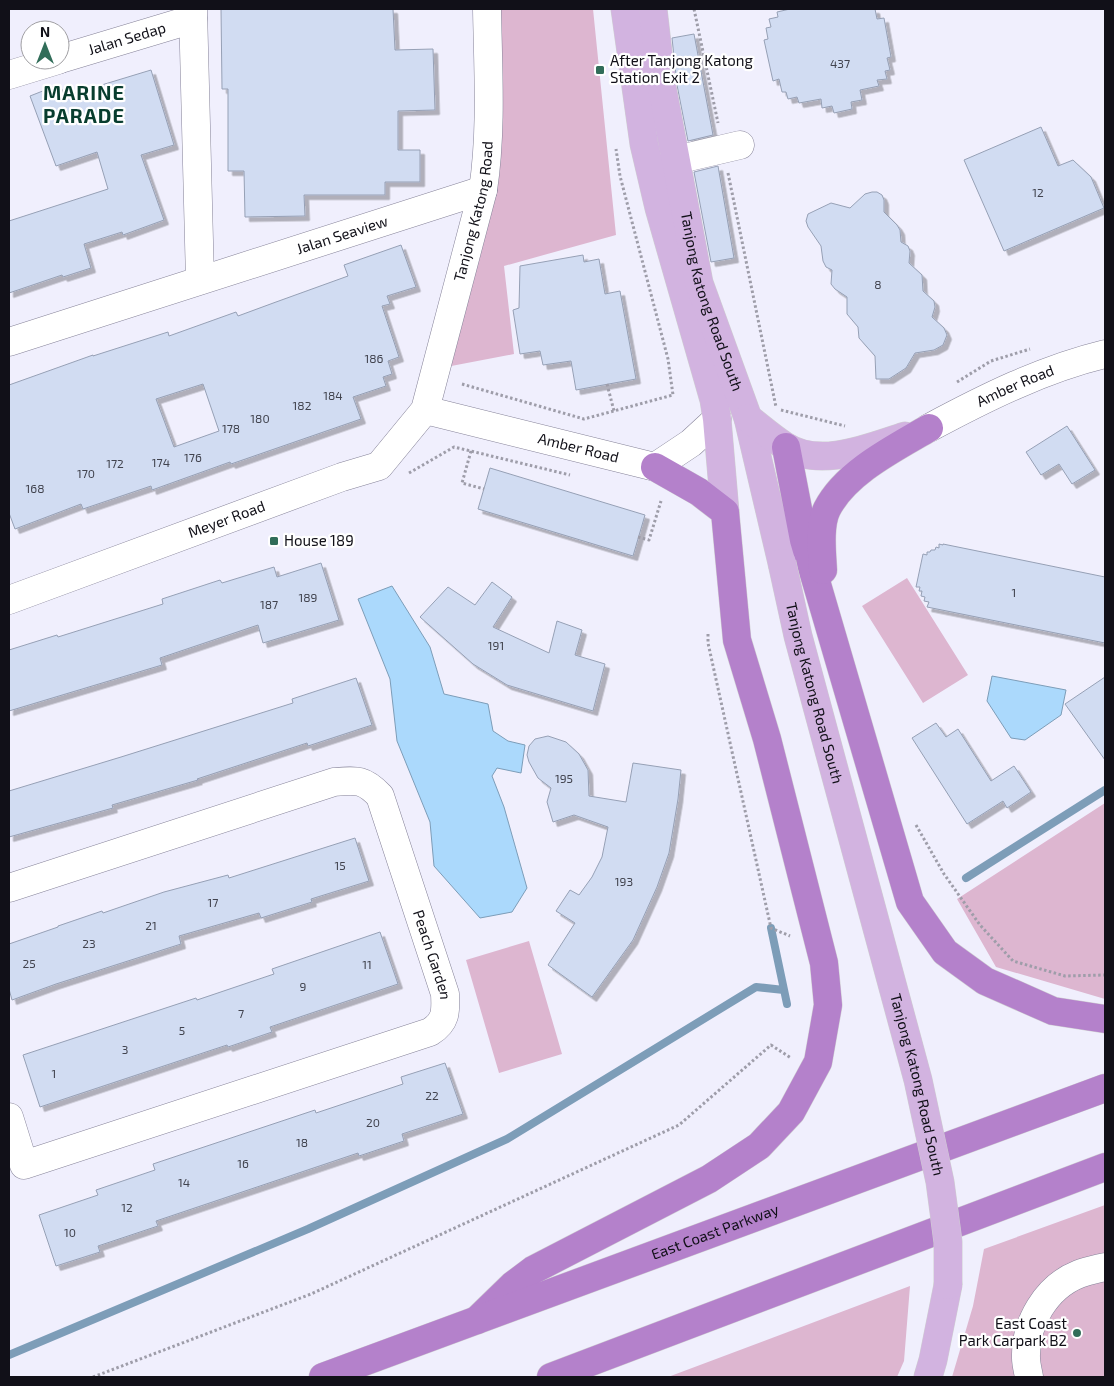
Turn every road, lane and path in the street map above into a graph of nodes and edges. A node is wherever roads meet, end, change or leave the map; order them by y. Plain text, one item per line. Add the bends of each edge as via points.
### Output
1 (487, 9) edge
2 (625, 9) edge
3 (653, 9) edge
4 (694, 9) edge
5 (193, 14) edge
6 (70, 56) edge
7 (26, 70) edge
8 (9, 75) edge
9 (732, 147) junction
10 (676, 160) junction
11 (484, 190) junction
12 (200, 280) junction
13 (9, 342) edge
14 (1105, 354) edge
15 (991, 361) dead end
16 (462, 384) dead end
17 (607, 384) dead end
18 (949, 386) dead end
19 (673, 395) dead end
20 (425, 410) junction
21 (614, 411) junction
22 (748, 418) junction
23 (717, 419) junction
24 (847, 426) dead end
25 (929, 428) junction
26 (786, 447) junction
27 (471, 452) junction
28 (655, 467) junction
29 (408, 474) dead end
30 (574, 476) dead end
31 (484, 489) dead end
32 (655, 498) dead end
33 (661, 501) junction
34 (669, 506) dead end
35 (725, 512) junction
36 (638, 537) dead end
37 (9, 600) edge
38 (825, 613) junction
39 (708, 626) dead end
40 (913, 818) dead end
41 (9, 888) edge
42 (797, 940) dead end
43 (1105, 976) edge
44 (1105, 1019) edge
45 (794, 1060) dead end
46 (1105, 1088) edge
47 (9, 1117) edge
48 (1105, 1167) edge
49 (1105, 1266) edge
50 (477, 1320) junction
51 (92, 1377) edge
52 (323, 1377) edge
53 (551, 1377) edge
54 (928, 1377) edge
55 (1029, 1377) edge

1 - 11 street, Tanjong Katong Road via 489,129
2 - 23 main road, Tanjong Katong Road South via 646,154
3 - 10 main road, Tanjong Katong Road South via 662,87
4 - 9 path
5 - 6 street, Jalan Sedap
5 - 12 street
7 - 8 street, Jalan Sedap
9 - 10 street
9 - 24 path via 777,409
10 - 22 main road, Tanjong Katong Road South via 699,283
11 - 12 street, Jalan Seaview
11 - 20 street, Tanjong Katong Road
12 - 13 street, Jalan Seaview
14 - 25 street, Amber Road via 1078,361 1005,390
15 - 18 path
16 - 21 path via 584,419
17 - 21 path
19 - 21 path
20 - 28 street, Amber Road
20 - 37 street, Meyer Road via 378,466
22 - 26 main road
22 - 54 main road, Tanjong Katong Road South, bridge via 798,636 918,1080 940,1182 948,1242 948,1285
23 - 28 street via 691,443
23 - 35 main road, Tanjong Katong Road South
25 - 26 main road via 838,456 808,455
25 - 38 highway via 881,456 842,486 827,510 821,541
26 - 38 highway via 804,540
27 - 29 path via 454,447
27 - 30 path
27 - 31 path via 462,483
28 - 35 highway via 699,492
32 - 33 path
33 - 34 path
33 - 36 path via 649,540
35 - 50 highway via 737,640 767,739 824,963 828,1004 818,1062 791,1112 759,1146 709,1179 533,1270 513,1284
38 - 44 highway via 910,902 945,952 985,981 1053,1011
39 - 42 path via 708,642 771,928
40 - 43 path via 959,896 1013,961 1065,976
41 - 47 street, Peach Garden via 334,782 353,780 369,784 380,796 445,994 446,1011 440,1026 430,1032 24,1164
45 - 51 path via 771,1045 679,1125 311,1294
46 - 50 highway, East Coast Parkway
48 - 53 highway
49 - 55 street via 1078,1275 1056,1288 1038,1308 1028,1335 1026,1358
50 - 52 highway, East Coast Parkway

